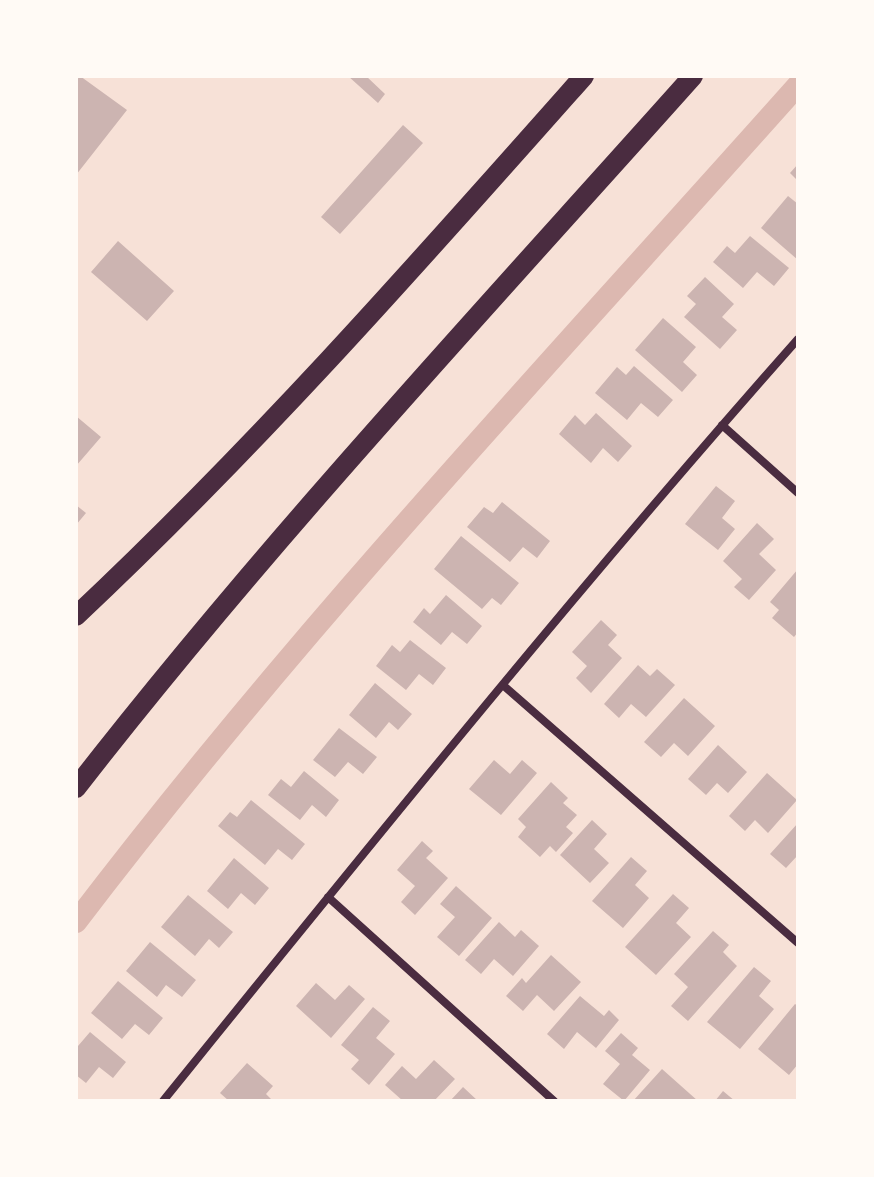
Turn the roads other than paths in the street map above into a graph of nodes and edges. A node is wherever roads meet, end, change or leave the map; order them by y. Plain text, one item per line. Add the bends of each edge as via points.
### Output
1 (584, 76) edge
2 (693, 76) edge
3 (798, 339) edge
4 (722, 425) junction
5 (798, 493) edge
6 (76, 616) edge
7 (504, 686) junction
8 (76, 788) edge
9 (328, 897) junction
10 (798, 943) edge
11 (163, 1101) edge
12 (554, 1101) edge

1 - 6 highway via 288,406
2 - 8 highway via 348,464
3 - 4 street
4 - 5 street
4 - 7 street
7 - 9 street
7 - 10 street
9 - 11 street
9 - 12 street

